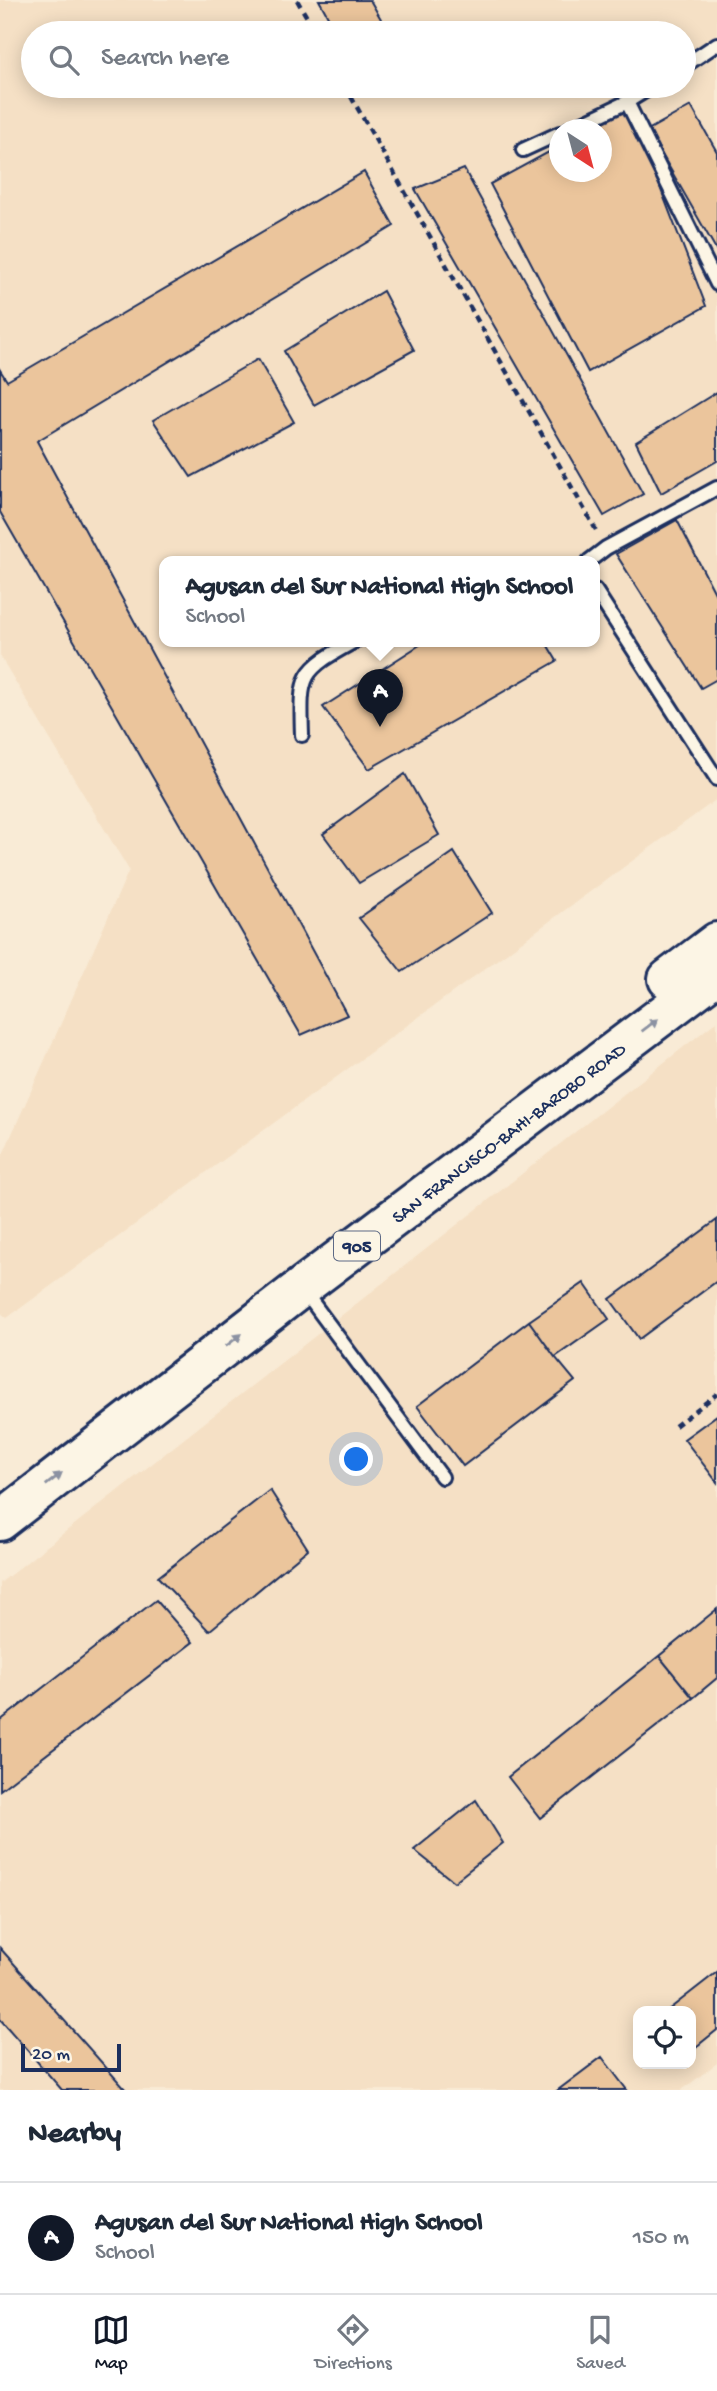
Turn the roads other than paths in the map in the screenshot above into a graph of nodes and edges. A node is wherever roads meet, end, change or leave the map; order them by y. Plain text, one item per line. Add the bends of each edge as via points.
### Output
1 (717, 44) edge
2 (696, 58) edge
3 (634, 98) edge
4 (627, 102) junction
5 (591, 119) edge
6 (549, 138) edge
7 (523, 150) dead end
8 (717, 284) edge
9 (717, 488) edge
10 (596, 556) edge
11 (600, 598) edge
12 (344, 647) edge
13 (302, 735) dead end
14 (717, 779) edge
15 (717, 942) edge
16 (717, 974) edge
17 (302, 1287) junction
18 (442, 1477) dead end
19 (0, 1489) edge
20 (0, 1521) edge

1 - 2 lane
3 - 4 lane
4 - 5 lane
4 - 8 lane
6 - 7 lane
9 - 10 lane
11 - 14 lane
12 - 13 lane via 307,674 300,692
15 - 19 main road, SAN FRANCISCO-BAHI-BAROBO ROAD / 905
17 -> 16 main road, SAN FRANCISCO-BAHI-BAROBO ROAD / 905
17 - 18 lane
20 -> 17 main road, SAN FRANCISCO-BAHI-BAROBO ROAD / 905

